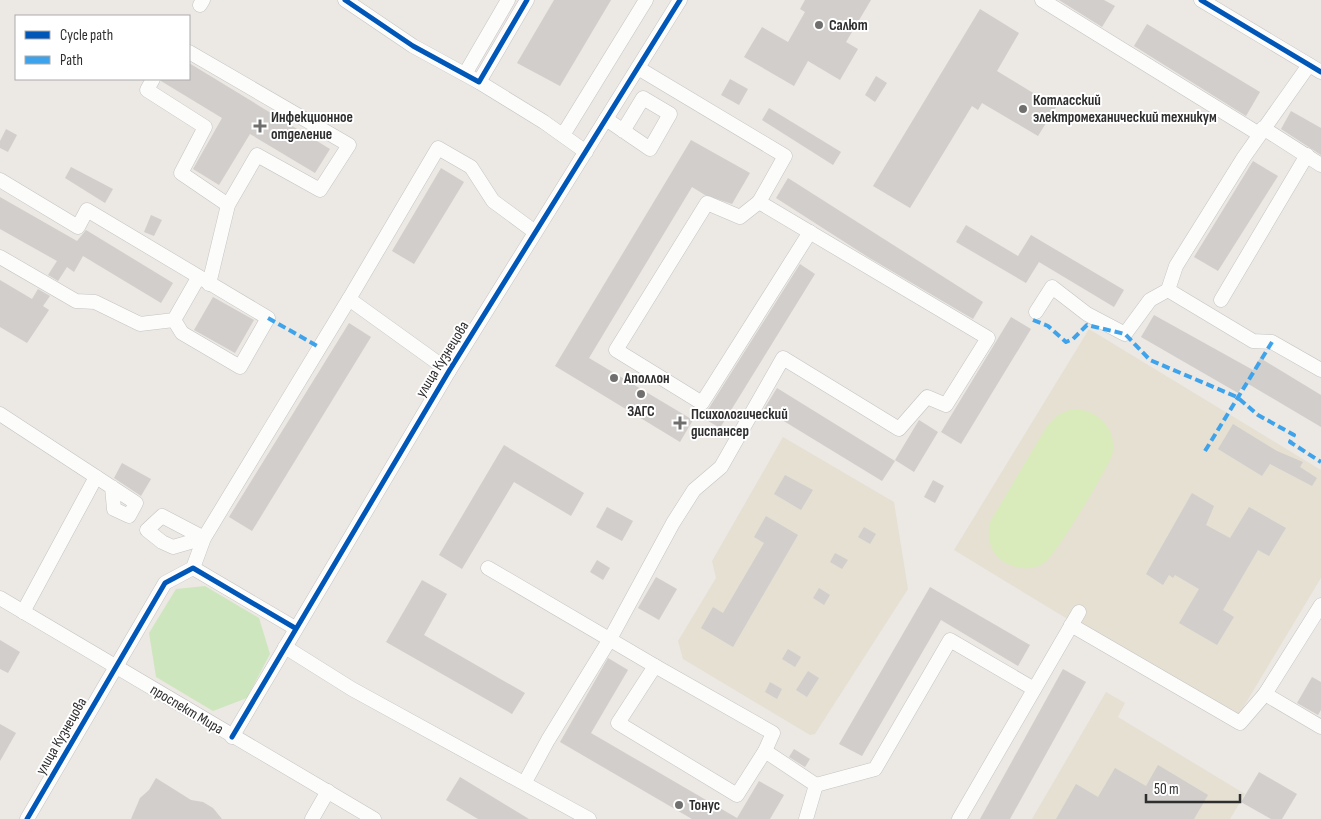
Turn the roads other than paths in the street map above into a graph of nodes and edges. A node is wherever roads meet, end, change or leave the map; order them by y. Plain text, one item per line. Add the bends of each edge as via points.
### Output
1 (345, 0) edge
2 (508, 0) edge
3 (527, 0) edge
4 (646, 0) edge
5 (680, 0) edge
6 (1042, 0) edge
7 (1202, 0) edge
8 (190, 53) edge
9 (1309, 64) junction
10 (638, 68) junction
11 (1321, 72) edge
12 (465, 74) junction
13 (153, 80) edge
14 (479, 82) junction
15 (606, 119) junction
16 (623, 131) dead end
17 (1261, 131) junction
18 (563, 135) junction
19 (586, 152) junction
20 (1307, 155) junction
21 (1321, 165) edge
22 (0, 180) edge
23 (759, 202) junction
24 (228, 205) junction
25 (535, 232) junction
26 (810, 232) junction
27 (0, 257) edge
28 (204, 281) junction
29 (1168, 290) junction
30 (348, 299) junction
31 (1221, 300) dead end
32 (1036, 312) dead end
33 (174, 320) junction
34 (1321, 370) edge
35 (449, 371) junction
36 (0, 414) edge
37 (96, 477) junction
38 (112, 487) dead end
39 (193, 568) junction
40 (488, 568) dead end
41 (0, 598) edge
42 (1321, 605) edge
43 (23, 612) junction
44 (1079, 612) dead end
45 (1317, 621) edge
46 (1071, 625) junction
47 (295, 628) junction
48 (610, 639) junction
49 (285, 647) junction
50 (116, 666) junction
51 (655, 666) junction
52 (1034, 689) junction
53 (1265, 694) junction
54 (1321, 727) edge
55 (232, 737) junction
56 (765, 751) junction
57 (525, 782) junction
58 (816, 785) junction
59 (328, 791) junction
60 (27, 819) edge
61 (312, 819) edge
62 (374, 819) edge
63 (589, 819) edge
64 (806, 819) edge
65 (959, 819) edge

1 - 12 street via 413,46
2 - 12 street
3 - 14 street
4 - 18 street
5 - 10 street, улица Кузнецова
6 - 17 street
7 - 9 street
8 - 24 street via 349,145 320,190 257,155
9 - 11 street
9 - 17 street
10 - 15 street, улица Кузнецова
10 - 23 street via 785,156
12 - 14 street
13 - 24 street via 148,90 204,127 181,173
14 - 18 street
15 - 16 street
15 - 19 street, улица Кузнецова
17 - 20 street
17 - 29 street via 1176,266
18 - 19 street
19 - 25 street, улица Кузнецова
20 - 21 street
20 - 31 street
22 - 28 street via 78,227 87,210
23 - 26 street
23 - 26 street via 740,217 706,203 616,350 702,403
24 - 28 street
25 - 30 street via 493,201 471,167 438,148
25 - 35 street, улица Кузнецова
26 - 48 street via 988,338 946,405 927,397 899,429 783,358 721,467 694,490 673,523
27 - 33 street via 76,302 95,302 140,324
28 - 33 street
28 - 33 street via 268,318 240,367 182,333
29 - 32 street via 1150,300 1125,334 1087,314 1052,287
29 - 34 street via 1253,341 1272,342
30 - 35 street
30 - 39 street via 204,538
35 - 47 street, улица Кузнецова
36 - 37 street
37 - 38 street
37 - 43 street
39 - 47 street
39 - 50 street, улица Кузнецова via 165,583
40 - 48 street
41 - 43 street, проспект Мира
42 - 45 street
43 - 50 street, проспект Мира
44 - 46 street
45 - 53 street
46 - 52 street
46 - 53 street via 1240,723
47 - 49 street, улица Кузнецова
48 - 51 street
48 - 57 street
49 - 55 street, улица Кузнецова
49 - 57 street via 352,689
50 - 55 street, проспект Мира
50 - 60 street, улица Кузнецова
51 - 56 street via 773,733
51 - 56 street via 618,723 738,795
52 - 58 street via 950,640 875,769
52 - 65 street
53 - 54 street
55 - 59 street, проспект Мира
56 - 58 street
57 - 63 street
58 - 64 street
59 - 61 street
59 - 62 street, проспект Мира

